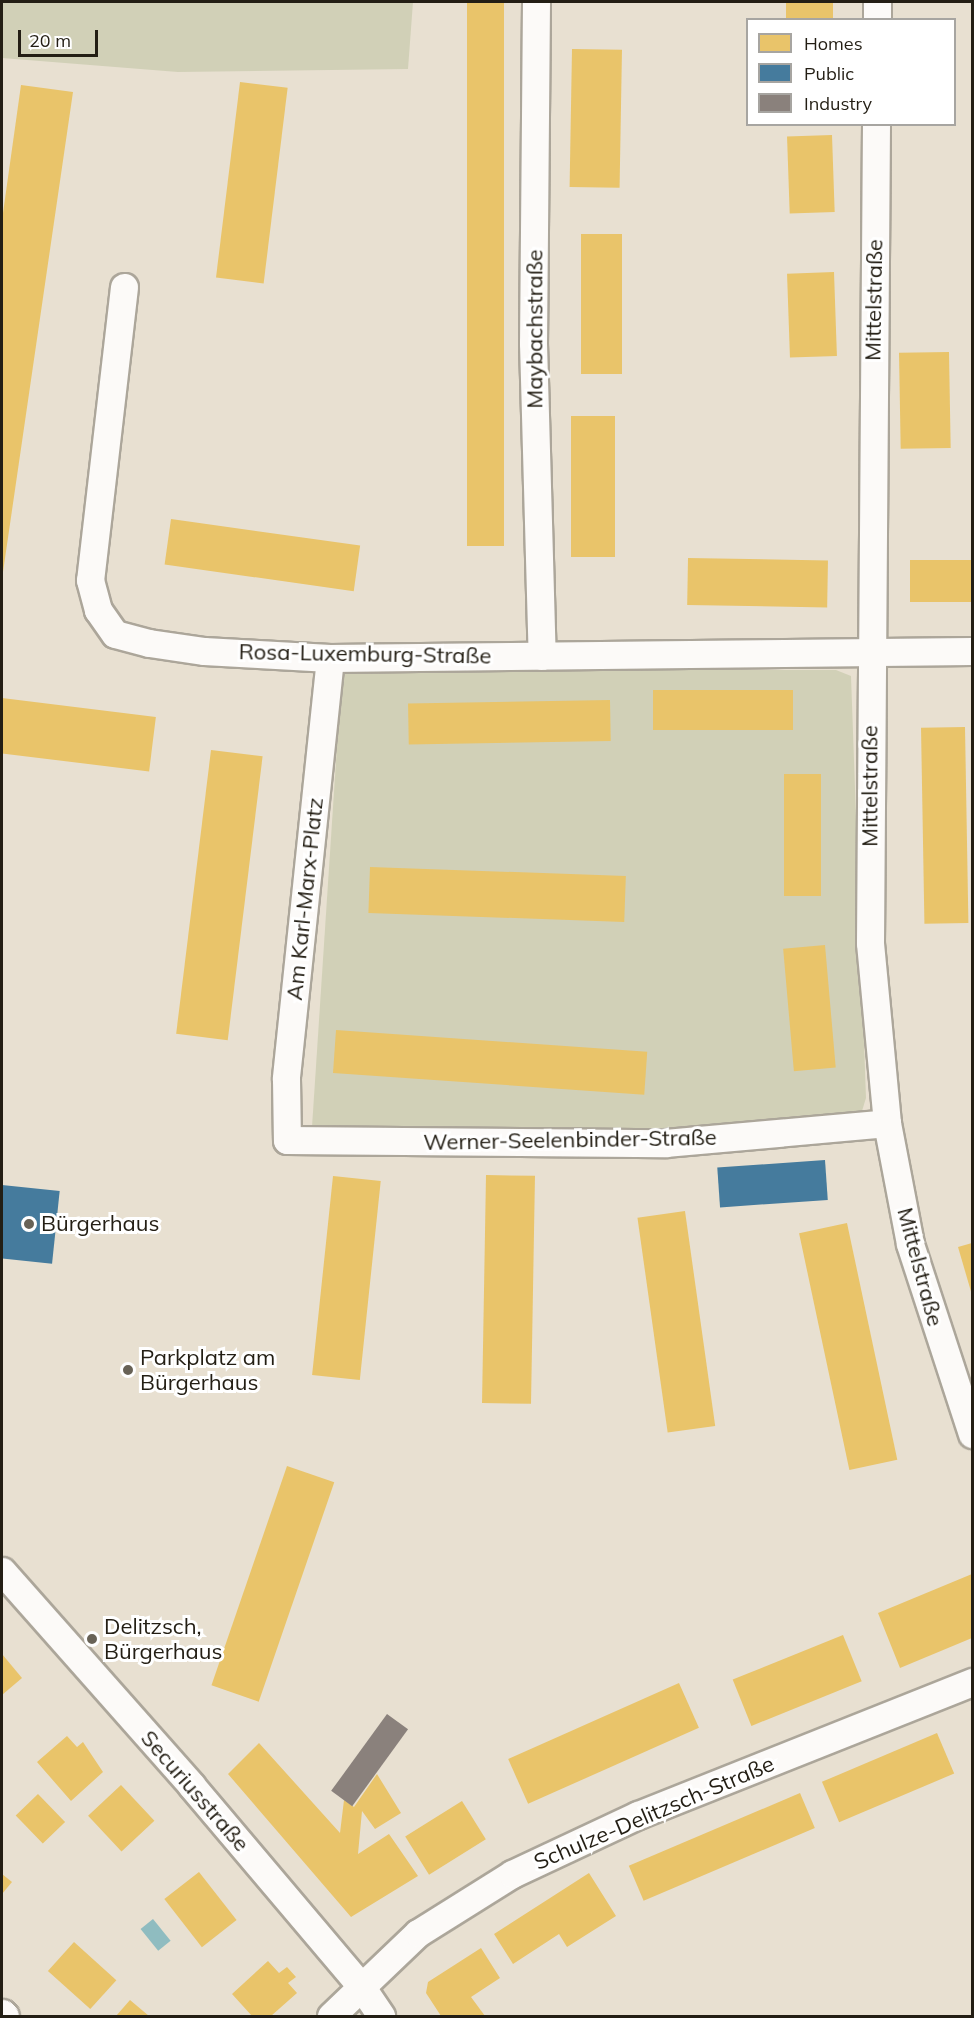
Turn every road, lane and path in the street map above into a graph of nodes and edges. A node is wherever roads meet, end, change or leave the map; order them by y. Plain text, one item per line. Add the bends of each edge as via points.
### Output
1 (536, 2) edge
2 (877, 2) edge
3 (877, 18) edge
4 (876, 126) edge
5 (124, 287) dead end
6 (972, 651) edge
7 (871, 652) junction
8 (542, 656) junction
9 (330, 658) junction
10 (887, 1123) junction
11 (288, 1140) joint
12 (972, 1434) edge
13 (2, 1571) edge
14 (972, 1682) edge
15 (361, 1986) junction
16 (2, 2013) edge
17 (5, 2016) edge
18 (332, 2016) edge
19 (381, 2016) edge

1 - 8 street, Maybachstraße via 533,344
2 - 3 street
4 - 7 street, Mittelstraße
5 - 9 street, Rosa-Luxemburg-Straße via 90,580 98,610 115,634 149,644
6 - 7 street, Rosa-Luxemburg-Straße
7 - 8 street, Rosa-Luxemburg-Straße
7 - 10 street, Mittelstraße via 870,943
8 - 9 street, Rosa-Luxemburg-Straße
9 - 11 street, Am Karl-Marx-Platz via 286,1079
10 - 11 street, Werner-Seelenbinder-Straße via 665,1143
10 - 12 street, Mittelstraße via 910,1244
13 - 15 street, Securiusstraße via 80,1656
14 - 15 street, Schulze-Delitzsch-Straße via 638,1815 512,1874 418,1933
15 - 18 street, Schulze-Delitzsch-Straße
15 - 19 street, Securiusstraße
16 - 17 street

